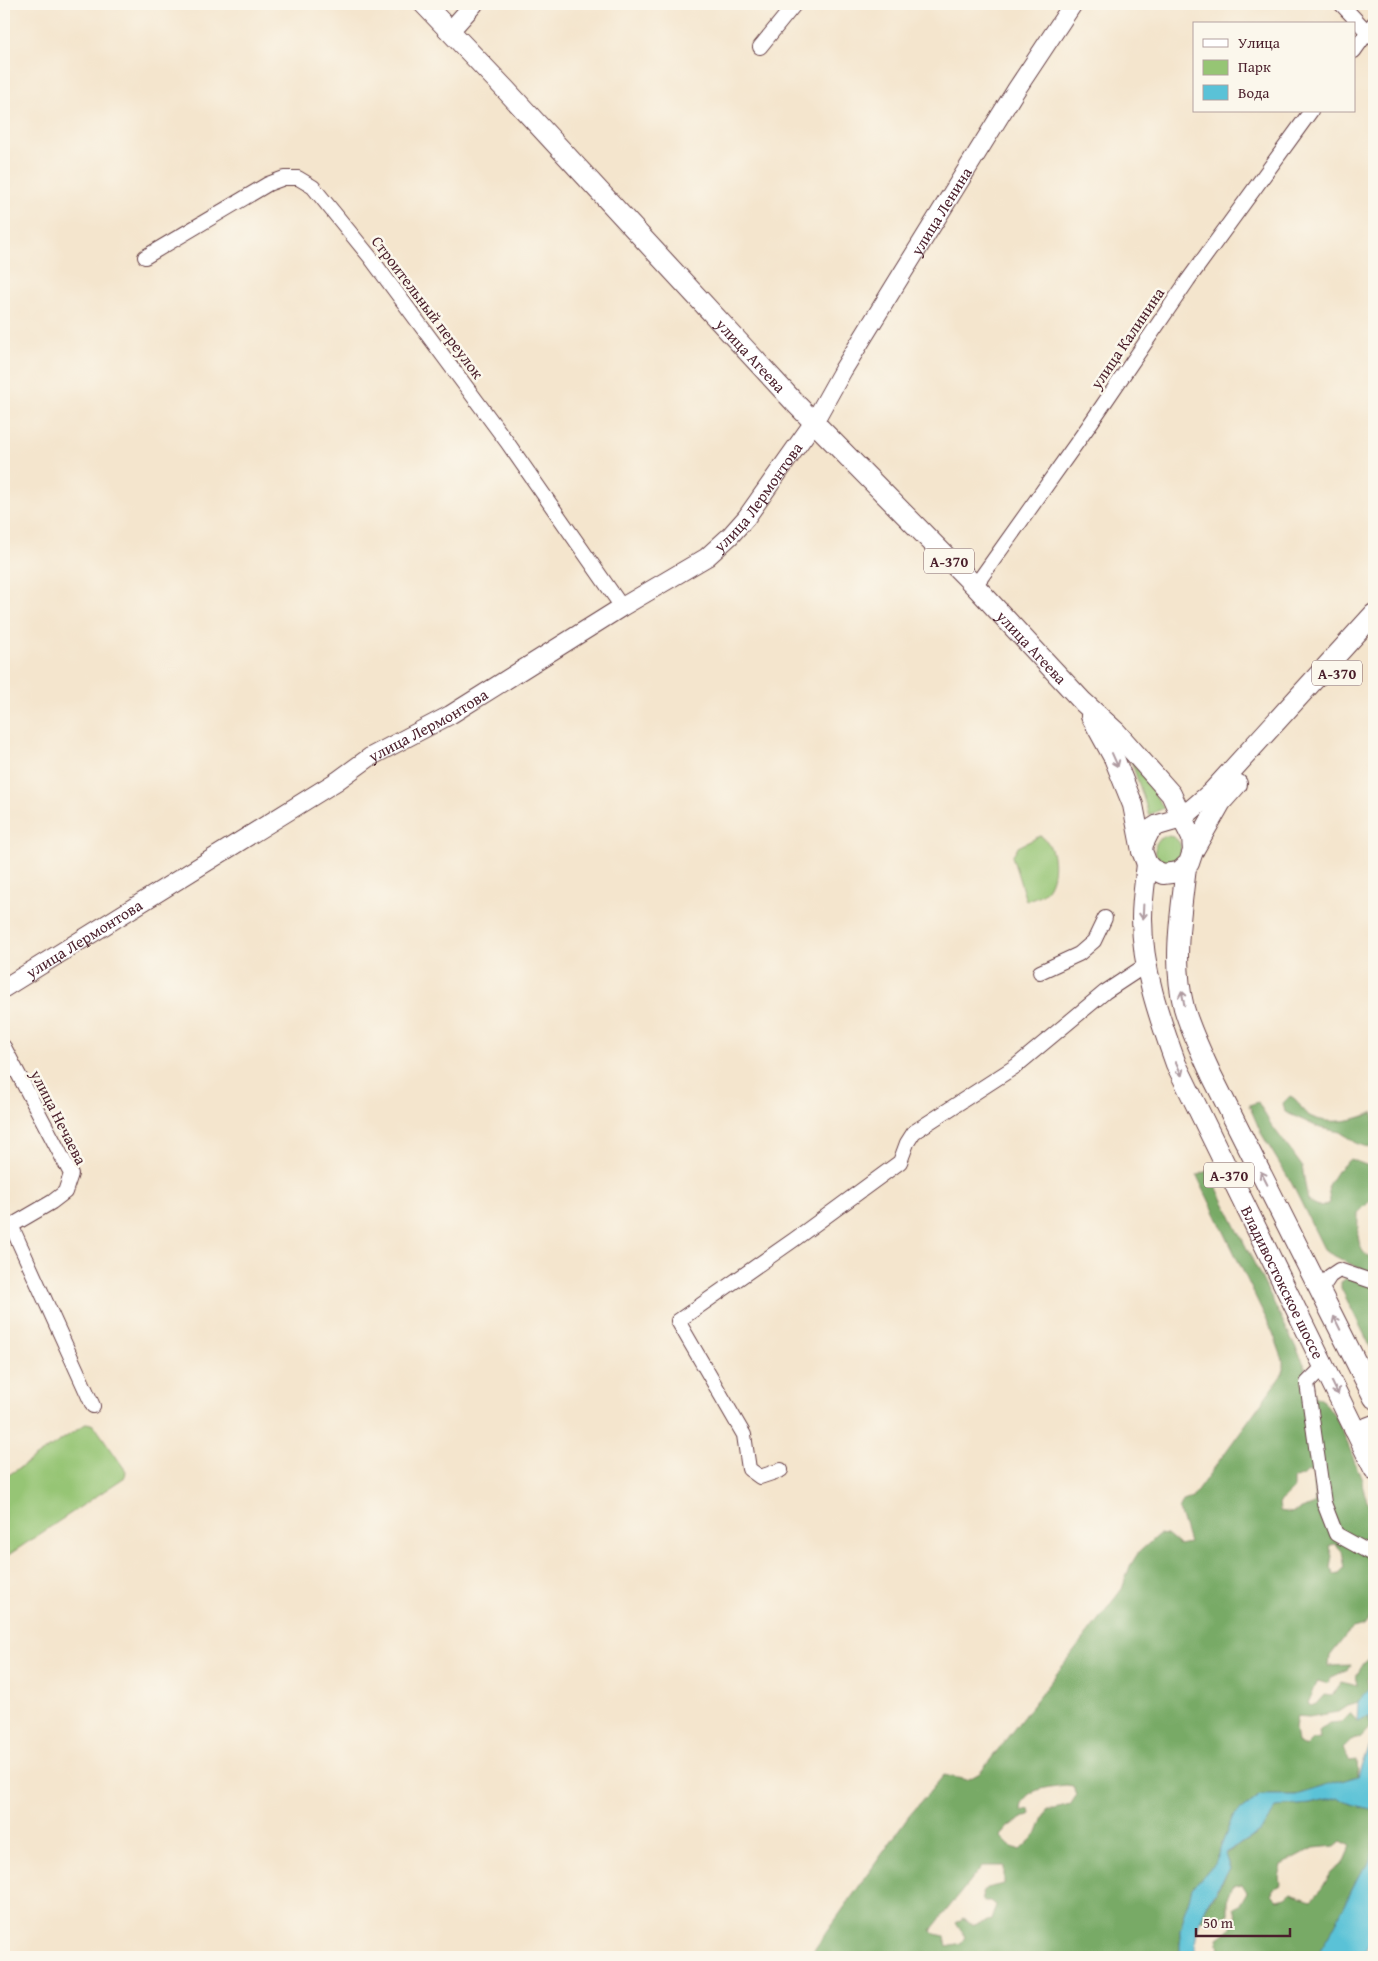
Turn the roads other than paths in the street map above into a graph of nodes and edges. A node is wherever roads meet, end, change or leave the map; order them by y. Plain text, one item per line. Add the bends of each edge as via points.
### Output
1 (424, 4) edge
2 (474, 4) edge
3 (795, 4) edge
4 (1073, 4) edge
5 (1341, 4) edge
6 (450, 31) junction
7 (1372, 32) edge
8 (760, 47) dead end
9 (1356, 49) edge
10 (1310, 112) edge
11 (145, 257) dead end
12 (814, 422) junction
13 (974, 586) junction
14 (622, 608) junction
15 (1374, 614) edge
16 (1374, 632) edge
17 (1083, 702) junction
18 (1182, 818) junction
19 (1145, 858) junction
20 (1190, 859) junction
21 (1105, 918) dead end
22 (1146, 965) junction
23 (1040, 972) dead end
24 (4, 988) edge
25 (4, 1047) edge
26 (7, 1227) edge
27 (1374, 1282) edge
28 (1321, 1290) junction
29 (1324, 1366) junction
30 (1374, 1398) edge
31 (92, 1406) dead end
32 (1374, 1425) edge
33 (1354, 1429) junction
34 (1374, 1469) edge
35 (781, 1470) dead end
36 (1374, 1555) edge

1 - 6 highway, улица Агеева
2 - 6 main road
3 - 8 street
4 - 12 main road, улица Ленина via 902,274
5 - 7 street
6 - 12 highway, улица Агеева / А-370
7 - 9 street
10 - 13 street, улица Калинина via 1188,280
11 - 14 street, Строительный переулок via 268,184 284,178 298,178 313,187 370,256 496,426
12 - 13 highway, улица Агеева / А-370
12 - 14 main road, улица Лермонтова via 746,518 724,542 706,557
13 - 17 highway, улица Агеева / А-370
14 - 24 main road, улица Лермонтова via 450,715 370,757
15 - 18 highway, А-370 via 1228,776
16 - 20 highway, А-370 via 1221,802
17 - 18 highway, улица Агеева / А-370 via 1116,732 1171,794
17 -> 19 highway, улица Агеева / А-370 via 1114,758 1133,806
18 - 19 highway, А-370 via 1150,830 1143,844
18 - 20 highway, А-370 via 1192,838
19 - 20 highway via 1152,869 1163,874 1174,874
19 -> 22 highway, Владивостокское шоссе / А-370 via 1142,918
28 -> 20 highway, Владивостокское шоссе / А-370 via 1212,1076 1184,1008 1178,964 1180,913
21 - 23 street via 1094,941 1079,954
22 -> 29 highway, Владивостокское шоссе / А-370 via 1158,1014 1176,1064
22 - 35 street via 1105,992 1016,1066 914,1132 900,1162 678,1320 744,1435 749,1468 760,1477
25 - 26 street, улица Нечаева via 70,1174 65,1192
26 - 31 street
27 - 28 street via 1339,1270 1330,1276
30 -> 28 highway, Владивостокское шоссе / А-370
29 -> 33 highway, Владивостокское шоссе / А-370
29 - 36 street via 1307,1383 1324,1503 1336,1534
32 - 33 highway
33 - 34 highway, Владивостокское шоссе / А-370

